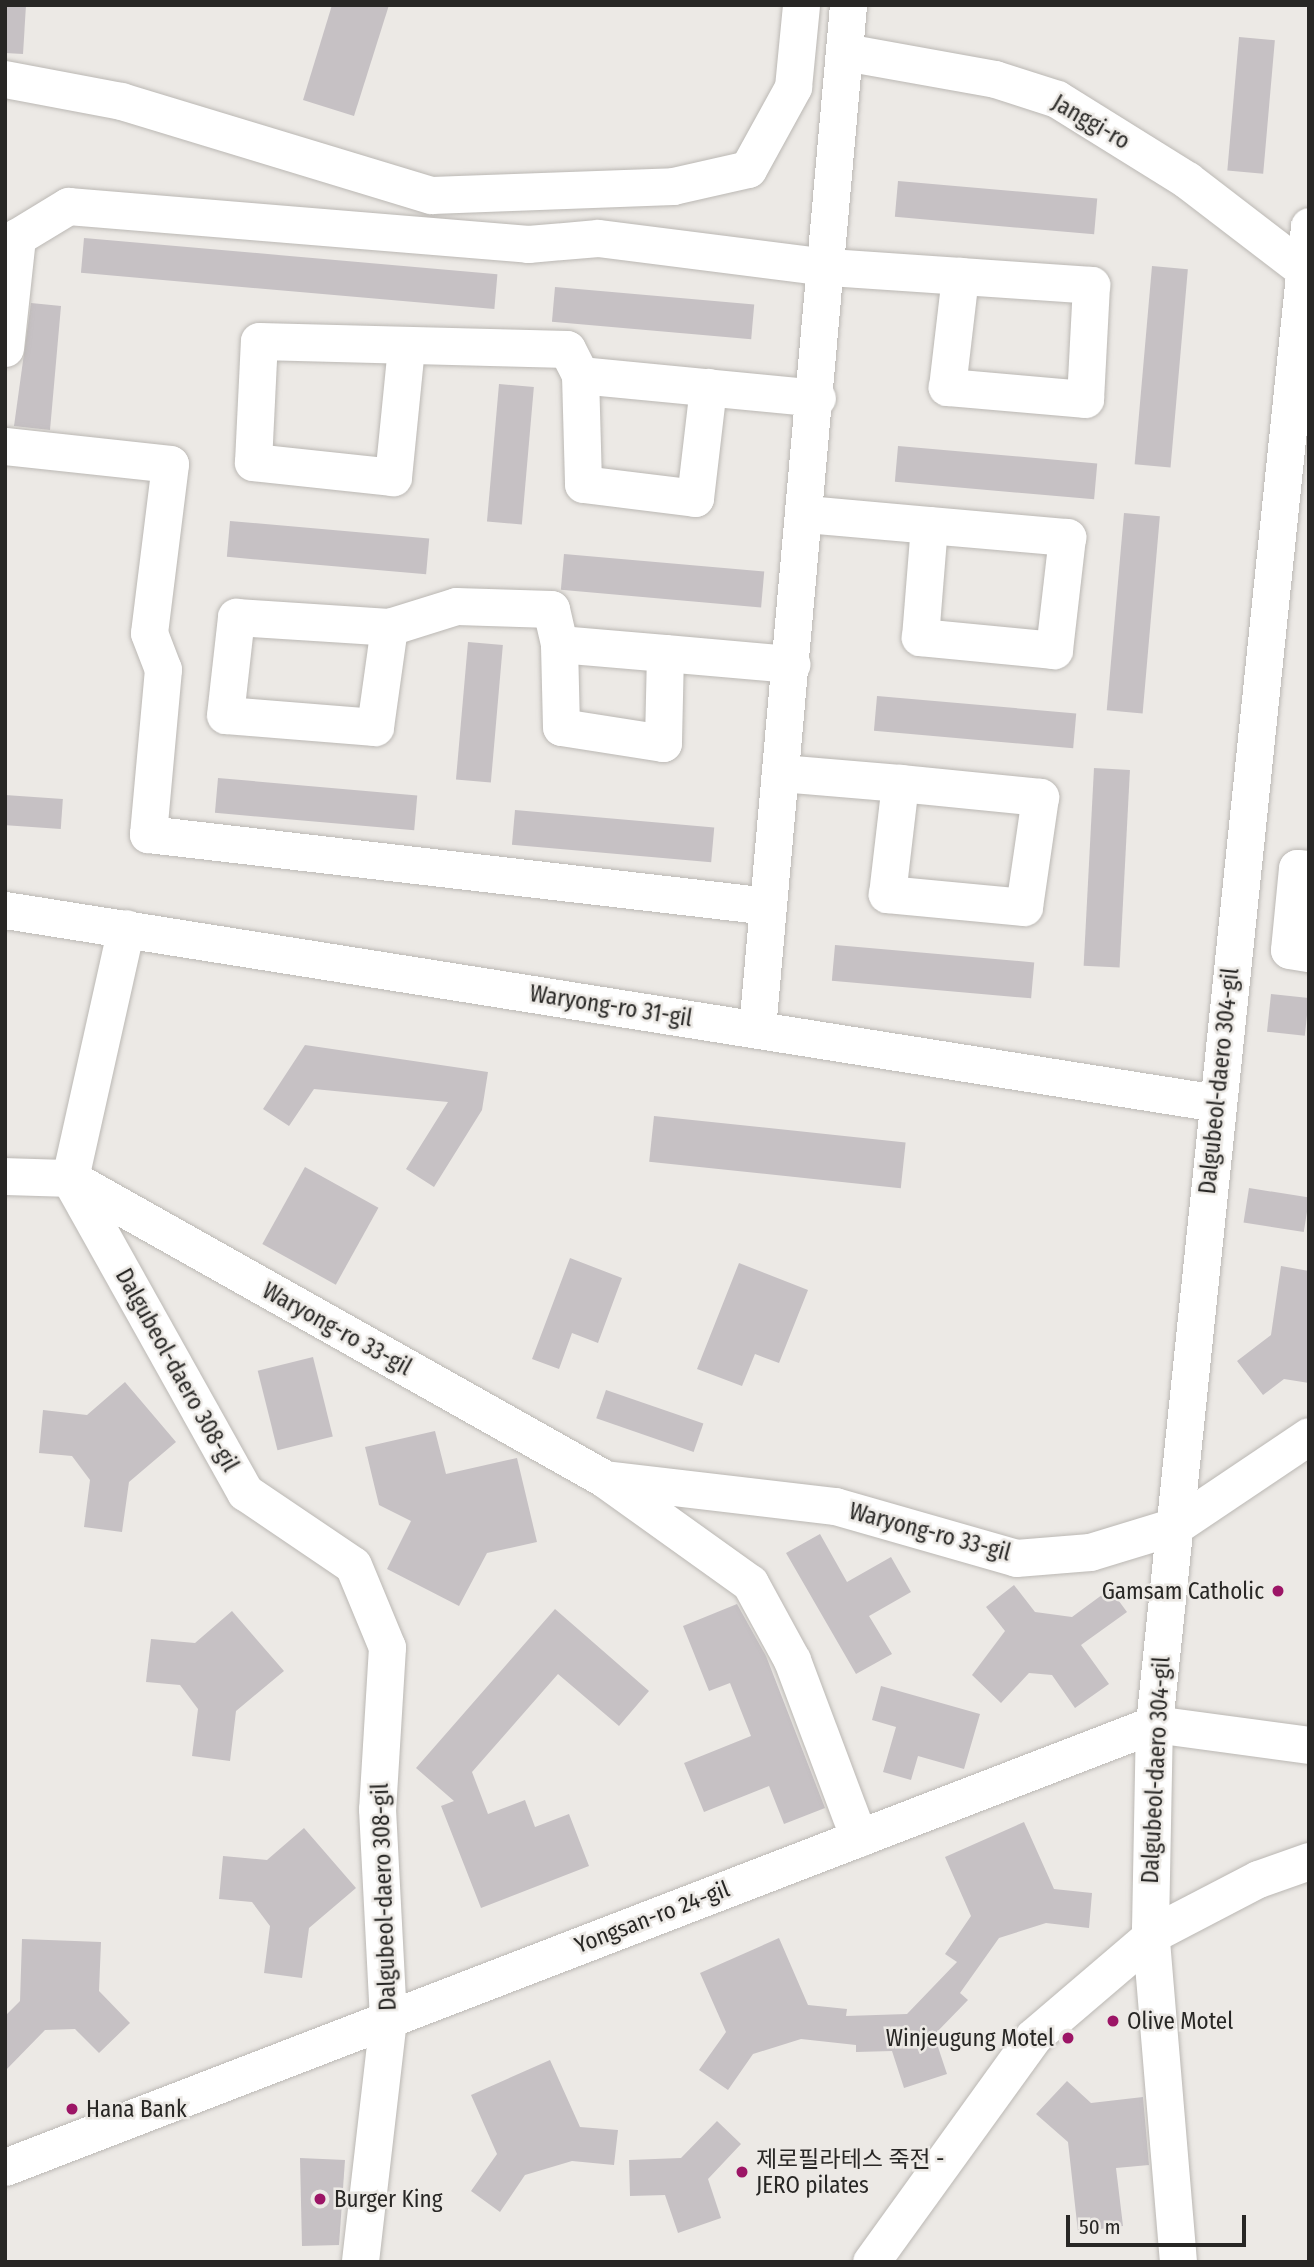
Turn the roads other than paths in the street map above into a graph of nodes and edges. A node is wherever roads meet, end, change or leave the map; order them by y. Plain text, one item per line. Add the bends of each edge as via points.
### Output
1 (801, 5) edge
2 (848, 5) edge
3 (845, 52) junction
4 (5, 79) edge
5 (1309, 226) edge
6 (829, 267) junction
7 (1303, 269) junction
8 (960, 276) junction
9 (406, 347) junction
10 (5, 348) edge
11 (580, 375) junction
12 (708, 387) junction
13 (817, 398) junction
14 (5, 446) edge
15 (1294, 511) edge
16 (806, 514) junction
17 (929, 525) junction
18 (388, 627) junction
19 (559, 644) junction
20 (665, 653) junction
21 (792, 664) junction
22 (781, 773) junction
23 (900, 783) junction
24 (1309, 869) edge
25 (768, 906) junction
26 (5, 910) edge
27 (126, 928) junction
28 (1309, 953) edge
29 (757, 1029) junction
30 (1217, 1103) junction
31 (5, 1176) edge
32 (70, 1178) junction
33 (1309, 1436) edge
34 (605, 1479) junction
35 (1175, 1526) junction
36 (1154, 1724) junction
37 (1309, 1745) edge
38 (859, 1838) junction
39 (1309, 1861) edge
40 (1151, 1936) junction
41 (388, 2019) junction
42 (5, 2167) edge
43 (360, 2262) edge
44 (871, 2262) edge
45 (1178, 2262) edge

1 - 4 street via 793,88 748,169 673,186 431,195 121,101
2 - 3 street
3 - 6 street
3 - 7 street, Janggi-ro via 995,79 1057,99 1187,180
5 - 7 street, Dalgubeol-daero 304-gil
6 - 8 street
6 - 10 street via 598,238 528,244 68,206 18,237
6 - 13 street
7 - 15 street, Dalgubeol-daero 304-gil
8 - 8 street via 1091,285 1085,399 947,387
9 - 9 street via 259,341 253,462 393,477
9 - 11 street via 567,349
11 - 12 street
11 - 12 street via 583,484 695,498
12 - 13 street
13 - 16 street
14 - 25 street via 170,464 149,633 163,669 148,834
15 - 30 street, Dalgubeol-daero 304-gil
16 - 17 street
16 - 21 street
17 - 17 street via 1067,537 1054,650 920,637
18 - 18 street via 236,617 225,715 375,727
18 - 19 street via 456,606 551,609
19 - 20 street
19 - 20 street via 561,726 663,743
20 - 21 street
21 - 22 street
22 - 23 street
22 - 25 street
23 - 23 street via 1040,797 1024,907 887,894
24 - 28 street via 1297,868 1289,950
25 - 29 street
26 - 27 street, Waryong-ro 31-gil
27 - 29 street, Waryong-ro 31-gil
27 - 32 street
29 - 30 street, Waryong-ro 31-gil
30 - 35 street, Dalgubeol-daero 304-gil
31 - 32 street, Waryong-ro 33-gil
32 - 34 street, Waryong-ro 33-gil
32 - 41 street, Dalgubeol-daero 308-gil via 245,1492 353,1565 387,1647 377,1809
33 - 35 street, Waryong-ro 33-gil
34 - 35 street, Waryong-ro 33-gil via 835,1506 1016,1558 1090,1552
34 - 38 street, Waryong-ro 33-gil via 750,1583 792,1660
35 - 36 street, Dalgubeol-daero 304-gil
36 - 37 street, Yongsan-ro 24-gil
36 - 38 street, Yongsan-ro 24-gil
36 - 40 street, Dalgubeol-daero 304-gil
38 - 41 street, Yongsan-ro 24-gil
39 - 40 street via 1258,1879
40 - 44 street via 1033,2036
40 - 45 street, Dalgubeol-daero 304-gil
41 - 42 street, Yongsan-ro 24-gil
41 - 43 street, Dalgubeol-daero 308-gil

